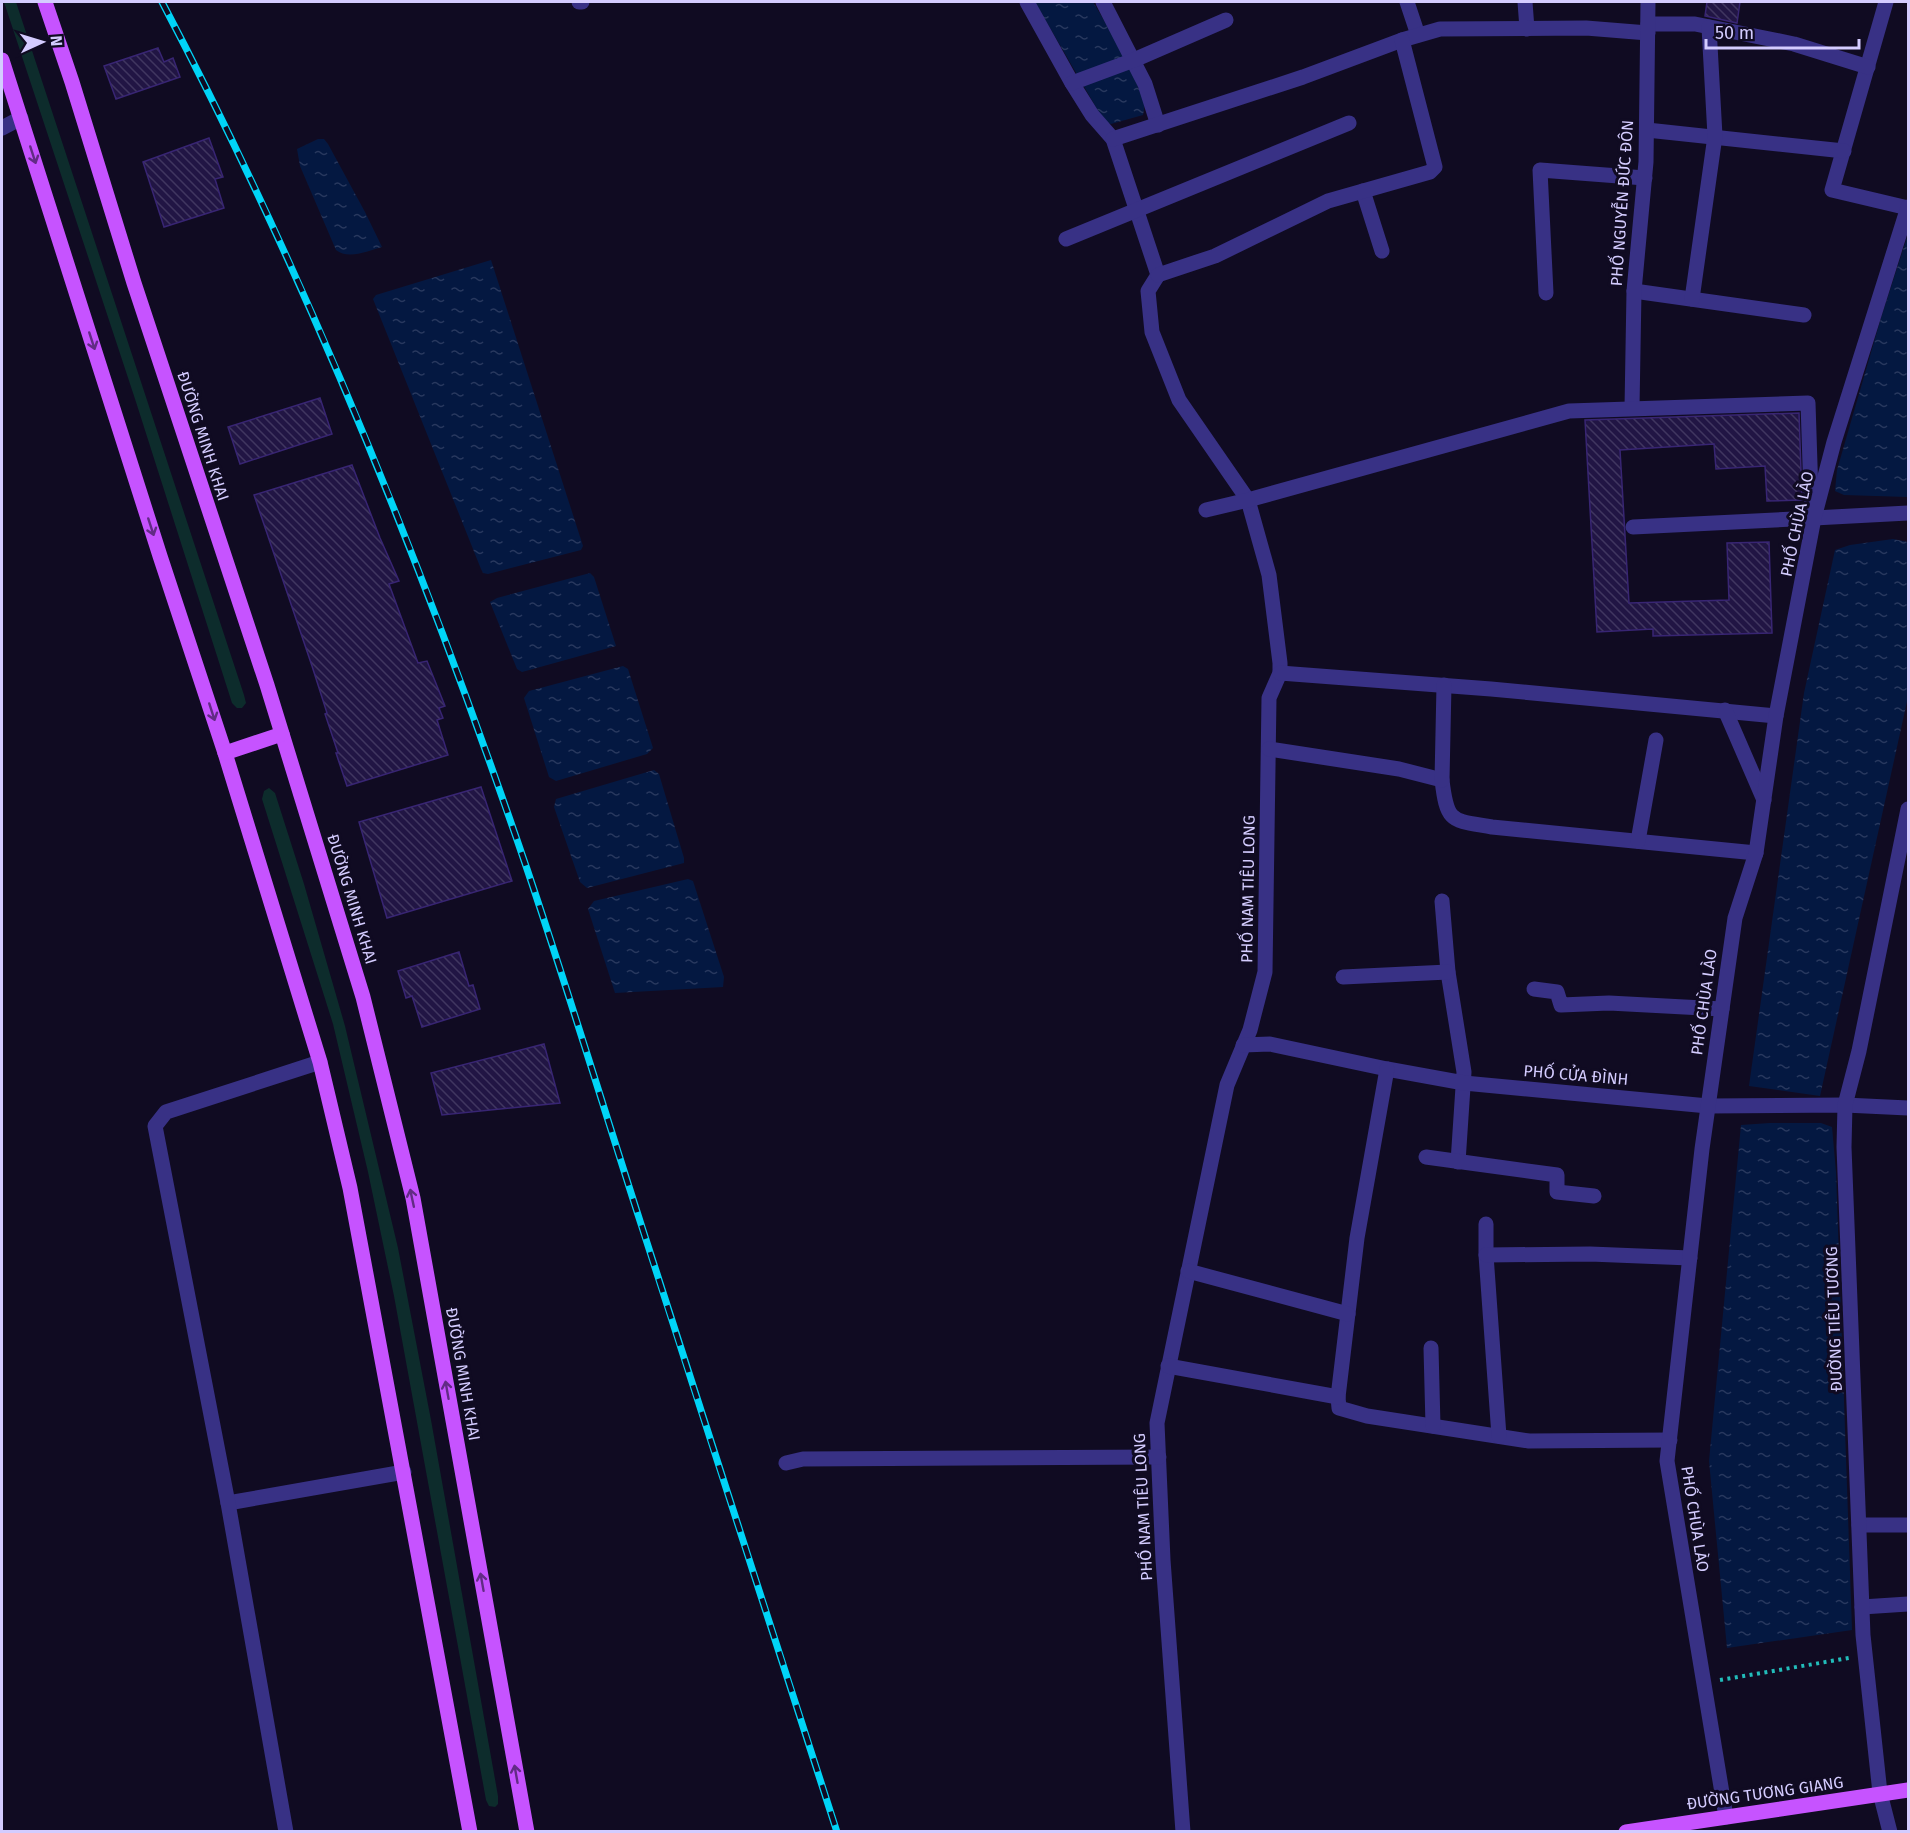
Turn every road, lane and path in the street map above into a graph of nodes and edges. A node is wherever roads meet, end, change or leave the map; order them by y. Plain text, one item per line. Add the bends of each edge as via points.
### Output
1 (45, 2) edge
2 (1027, 2) edge
3 (1103, 2) edge
4 (1407, 2) edge
5 (1526, 2) edge
6 (1648, 2) edge
7 (1886, 2) edge
8 (1226, 20) dead end
9 (1709, 27) junction
10 (1648, 28) junction
11 (1527, 29) junction
12 (1418, 35) junction
13 (1402, 39) junction
14 (1134, 60) junction
15 (1868, 67) junction
16 (3, 70) edge
17 (1076, 82) junction
18 (21, 118) junction
19 (1348, 123) dead end
20 (1158, 124) junction
21 (2, 128) edge
22 (1647, 130) junction
23 (1715, 136) junction
24 (1113, 140) junction
25 (1844, 151) junction
26 (1645, 178) junction
27 (1363, 191) junction
28 (1908, 208) edge
29 (1136, 210) junction
30 (1066, 239) dead end
31 (1382, 251) dead end
32 (1158, 275) junction
33 (1634, 291) junction
34 (1546, 293) dead end
35 (1692, 299) junction
36 (1804, 315) dead end
37 (1632, 408) junction
38 (1248, 500) junction
39 (1206, 510) dead end
40 (1908, 513) edge
41 (1814, 518) junction
42 (1633, 527) dead end
43 (1280, 673) junction
44 (1444, 685) junction
45 (1725, 710) junction
46 (1776, 717) junction
47 (282, 734) junction
48 (1656, 740) dead end
49 (1269, 749) junction
50 (225, 753) junction
51 (1442, 780) junction
52 (1764, 800) junction
53 (1908, 809) edge
54 (1638, 841) junction
55 (1756, 853) junction
56 (1442, 901) dead end
57 (1448, 972) junction
58 (1343, 977) dead end
59 (1534, 989) dead end
60 (1722, 1009) junction
61 (1244, 1045) junction
62 (320, 1062) junction
63 (1387, 1069) junction
64 (1464, 1083) junction
65 (1845, 1105) junction
66 (1708, 1106) junction
67 (1908, 1108) edge
68 (1426, 1157) dead end
69 (1458, 1162) junction
70 (1594, 1196) dead end
71 (1486, 1224) dead end
72 (1486, 1255) junction
73 (1690, 1258) junction
74 (1188, 1270) junction
75 (1348, 1314) junction
76 (1431, 1348) dead end
77 (1168, 1366) junction
78 (1338, 1397) junction
79 (1433, 1426) junction
80 (1499, 1437) junction
81 (1670, 1440) junction
82 (1159, 1457) junction
83 (786, 1463) dead end
84 (404, 1472) junction
85 (228, 1503) junction
86 (1859, 1525) junction
87 (1908, 1525) edge
88 (1908, 1604) edge
89 (1862, 1607) junction
90 (1865, 1655) junction
91 (1704, 1683) junction
92 (1908, 1790) edge
93 (1880, 1794) junction
94 (1726, 1817) junction
95 (286, 1832) edge
96 (470, 1832) edge
97 (527, 1832) edge
98 (1184, 1832) edge
99 (1626, 1832) edge
100 (1890, 1832) edge

1 - 47 main road, ĐƯỜNG MINH KHAI
2 - 17 street
3 - 14 street
4 - 12 street
5 - 11 street
6 - 10 street, PHỐ NGUYỄN ĐỨC ĐÔN
7 - 15 street
8 - 14 street
9 - 10 street via 1695,24
9 - 15 street via 1794,44
9 - 23 street
10 - 11 street
10 - 22 street, PHỐ NGUYỄN ĐỨC ĐÔN
11 - 12 street via 1440,29
12 - 13 street
13 - 20 street via 1303,77
13 - 27 street via 1435,167 1430,172
14 - 17 street
14 - 20 street
15 - 25 street
16 - 18 main road
17 - 24 street via 1092,115
18 - 21 street
18 -> 50 main road
19 - 29 street
20 - 24 street
22 - 23 street
22 - 26 street, PHỐ NGUYỄN ĐỨC ĐÔN
23 - 25 street
23 - 35 street
24 - 29 street
25 - 28 street via 1832,190
26 - 33 street, PHỐ NGUYỄN ĐỨC ĐÔN
26 - 34 street via 1540,170
27 - 31 street
27 - 32 street via 1328,201 1215,256
28 - 41 street, PHỐ CHÙA LÀO
29 - 30 street
29 - 32 street
32 - 38 street, PHỐ NAM TIÊU LONG via 1148,291 1152,332 1179,400
33 - 35 street
33 - 37 street, PHỐ NGUYỄN ĐỨC ĐÔN
35 - 36 street
37 - 38 street via 1569,411
37 - 41 street via 1808,403
38 - 39 street
38 - 43 street, PHỐ NAM TIÊU LONG via 1269,575
40 - 41 street
41 - 42 street
41 - 46 street, PHỐ CHÙA LÀO
43 - 44 street
43 - 49 street, PHỐ NAM TIÊU LONG via 1269,698
44 - 45 street
44 - 51 street
45 - 46 street
45 - 52 street
46 - 52 street, PHỐ CHÙA LÀO
47 - 50 main road
97 -> 47 main road, ĐƯỜNG MINH KHAI via 413,1198 363,997
48 - 54 street
49 - 51 street via 1399,769
49 - 61 street, PHỐ NAM TIÊU LONG via 1265,972
50 - 62 main road
51 - 54 street via 1449,813 1456,821
52 - 55 street, PHỐ CHÙA LÀO
53 - 65 street, ĐƯỜNG TIÊU TƯƠNG
54 - 55 street
55 - 60 street, PHỐ CHÙA LÀO via 1735,918
56 - 57 street
57 - 58 street
57 - 64 street
59 - 60 street via 1557,992 1561,1005 1609,1003
60 - 66 street, PHỐ CHÙA LÀO
61 - 63 street, PHỐ CỬA ĐÌNH via 1270,1044
61 - 74 street, PHỐ NAM TIÊU LONG via 1227,1085
62 - 84 main road via 350,1188
62 - 85 street via 166,1112 155,1126
63 - 64 street, PHỐ CỬA ĐÌNH
63 - 75 street via 1357,1238
64 - 66 street, PHỐ CỬA ĐÌNH
64 - 69 street
65 - 66 street, PHỐ CỬA ĐÌNH
65 - 67 street, PHỐ CỬA ĐÌNH
65 - 86 street, ĐƯỜNG TIÊU TƯƠNG
66 - 73 street, PHỐ CHÙA LÀO
68 - 69 street
69 - 70 street via 1557,1175 1557,1192
71 - 72 street
72 - 73 street
72 - 80 street
73 - 81 street, PHỐ CHÙA LÀO
74 - 75 street
74 - 77 street, PHỐ NAM TIÊU LONG
75 - 78 street
76 - 79 street
77 - 78 street
77 - 82 street, PHỐ NAM TIÊU LONG via 1157,1423
78 - 79 street via 1339,1408
79 - 80 street
80 - 81 street via 1545,1442
81 - 91 street, PHỐ CHÙA LÀO via 1667,1461
82 - 83 street via 803,1459
82 - 98 street, PHỐ NAM TIÊU LONG
84 - 85 street
84 - 96 main road
85 - 95 street
86 - 87 street
86 - 89 street, ĐƯỜNG TIÊU TƯƠNG
88 - 89 street
89 - 90 street, ĐƯỜNG TIÊU TƯƠNG
90 - 91 path
90 - 93 street, ĐƯỜNG TIÊU TƯƠNG
91 - 94 street, PHỐ CHÙA LÀO
92 - 93 main road, ĐƯỜNG TƯƠNG GIANG
93 - 94 main road, ĐƯỜNG TƯƠNG GIANG
93 - 100 street, ĐƯỜNG TIÊU TƯƠNG
94 - 99 main road, ĐƯỜNG TƯƠNG GIANG

